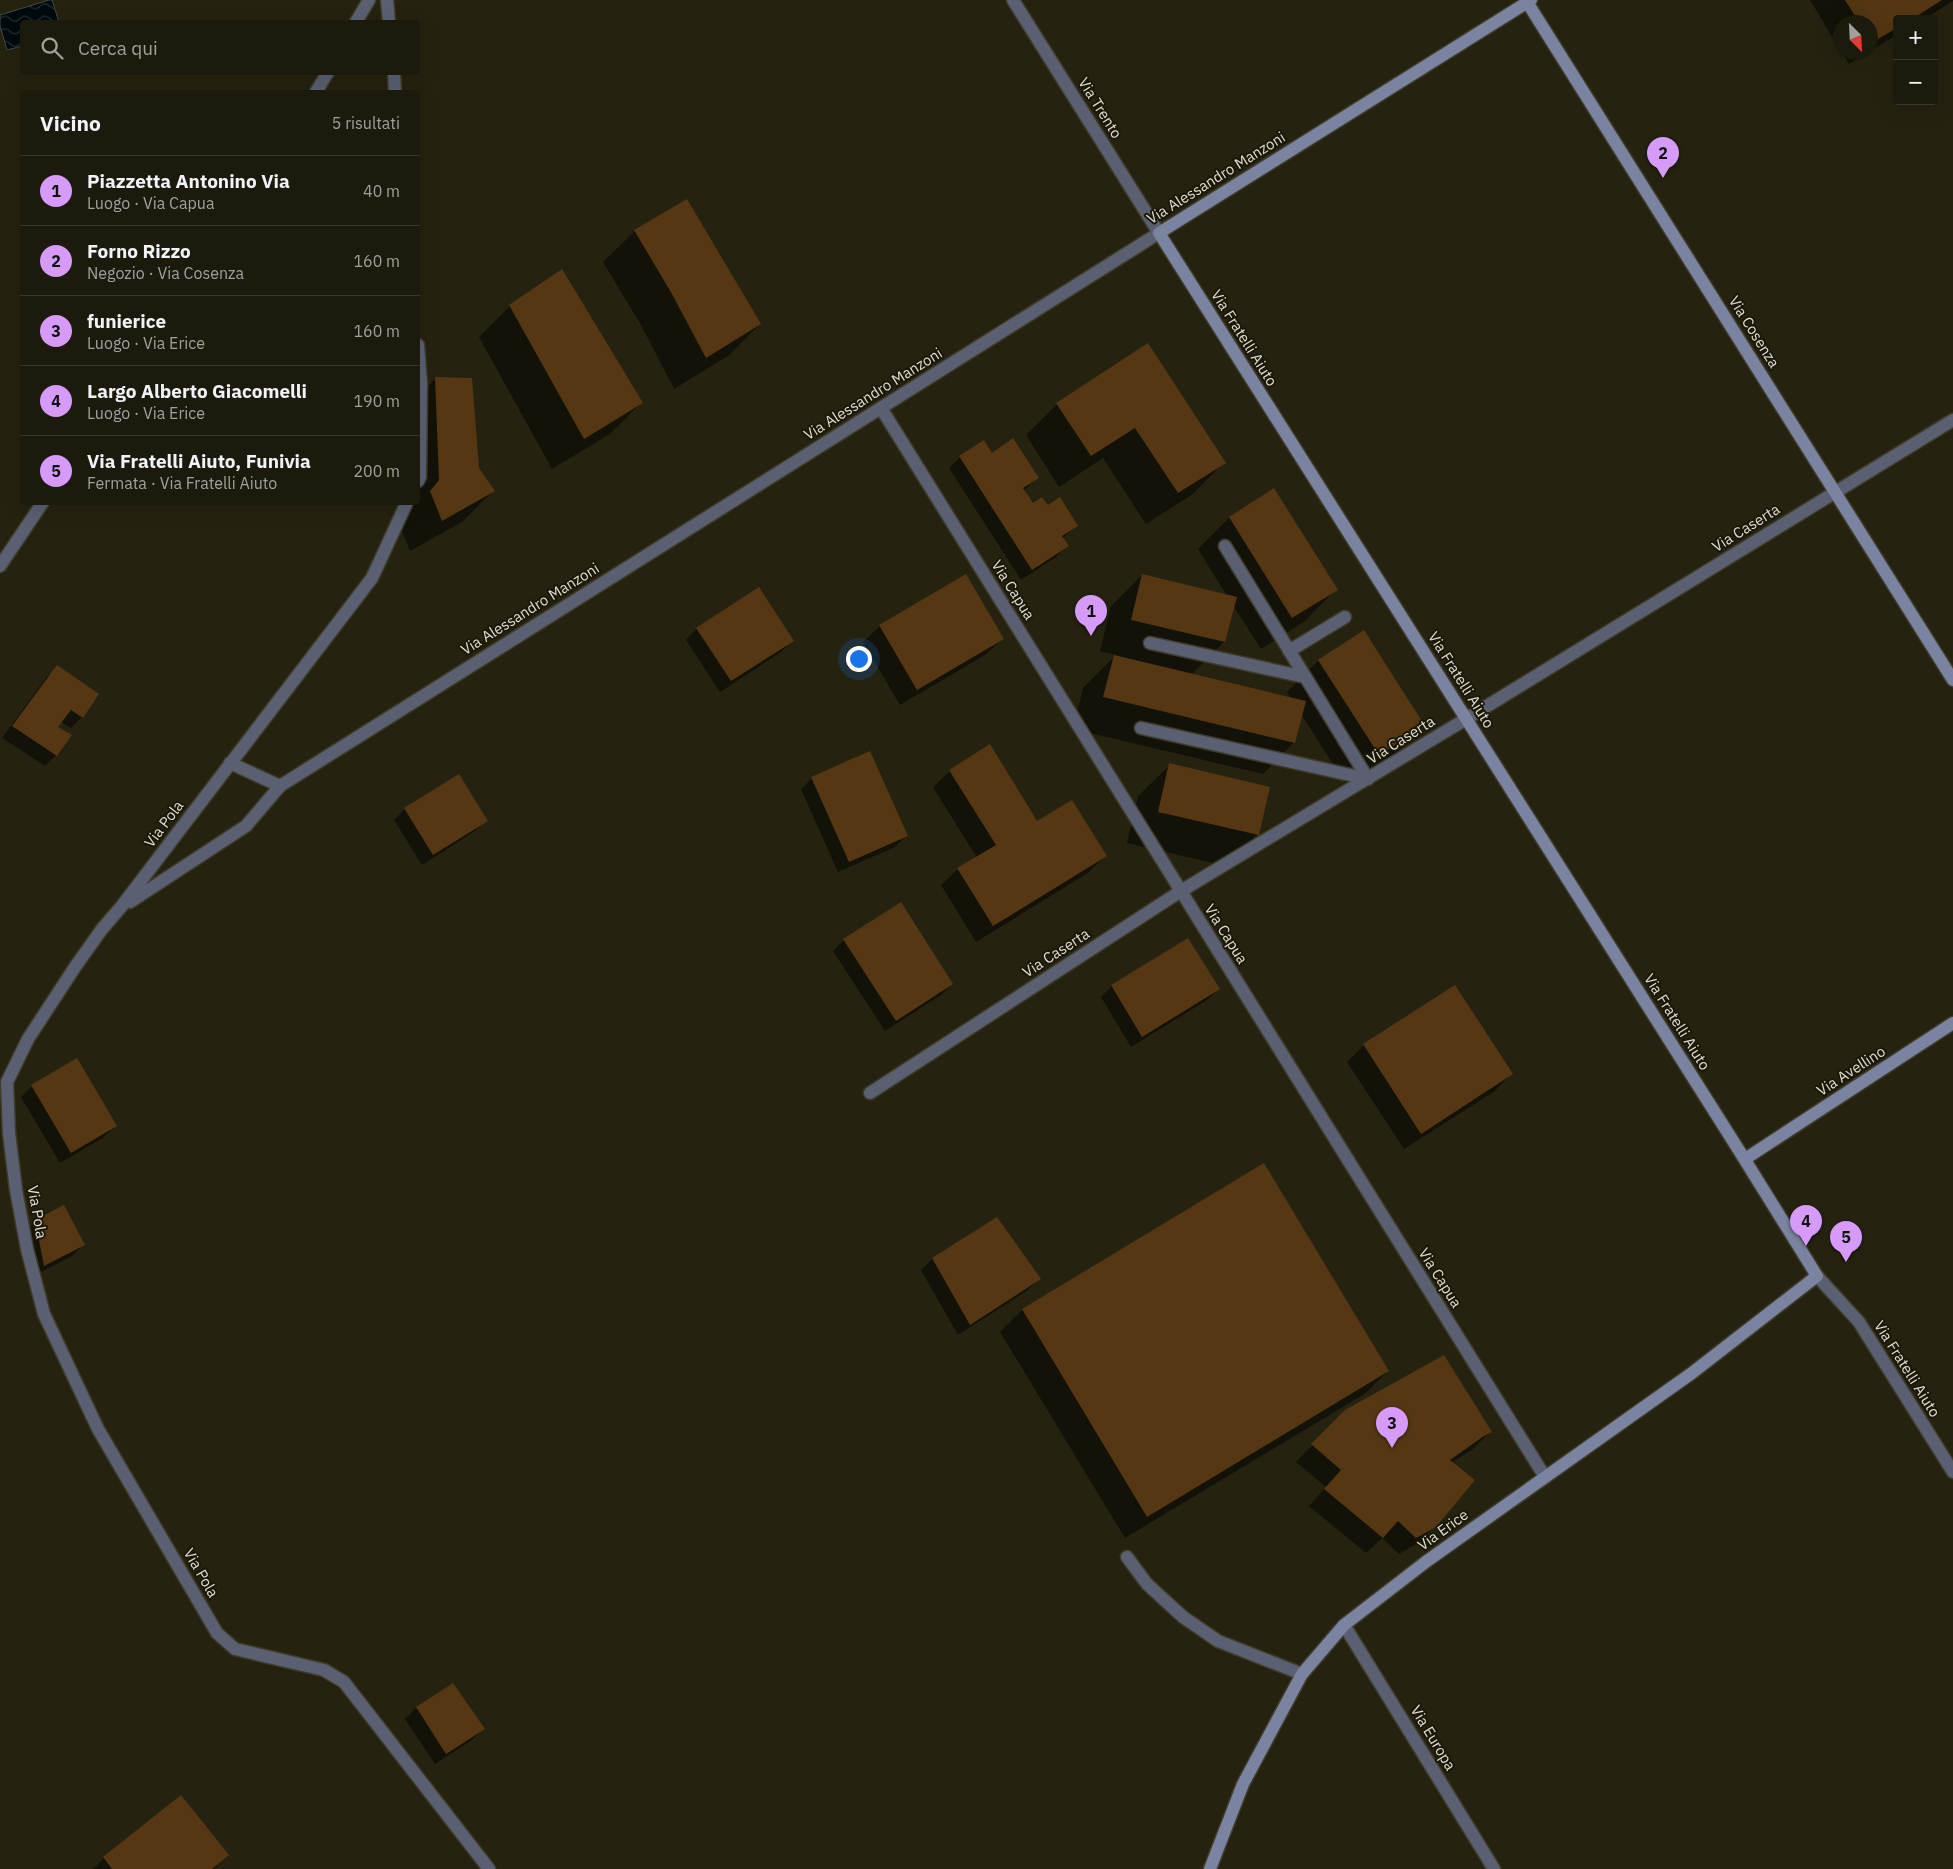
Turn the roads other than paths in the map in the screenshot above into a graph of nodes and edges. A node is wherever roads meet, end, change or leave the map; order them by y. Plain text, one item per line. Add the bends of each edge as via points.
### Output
1 (369, 0) edge
2 (387, 0) edge
3 (1013, 0) edge
4 (1528, 1) edge
5 (357, 20) edge
6 (389, 20) edge
7 (326, 75) edge
8 (394, 75) edge
9 (317, 90) edge
10 (395, 90) edge
11 (1159, 233) junction
12 (420, 371) edge
13 (881, 408) junction
14 (1953, 420) edge
15 (420, 477) edge
16 (1835, 492) junction
17 (41, 505) edge
18 (407, 505) edge
19 (1224, 546) dead end
20 (0, 566) edge
21 (1345, 617) dead end
22 (1150, 643) dead end
23 (1289, 651) junction
24 (1305, 677) junction
25 (1953, 680) edge
26 (1466, 719) junction
27 (1141, 728) dead end
28 (230, 763) junction
29 (1368, 778) junction
30 (280, 786) junction
31 (1181, 891) junction
32 (122, 907) junction
33 (1953, 1023) edge
34 (870, 1094) dead end
35 (1745, 1159) junction
36 (1817, 1276) junction
37 (1953, 1472) edge
38 (1544, 1477) junction
39 (1127, 1557) dead end
40 (1344, 1624) junction
41 (1302, 1674) junction
42 (490, 1869) edge
43 (1210, 1869) edge
44 (1494, 1869) edge

1 - 5 street
2 - 6 street
3 - 11 street, Via Trento
4 - 11 main road, Via Alessandro Manzoni
4 - 16 main road, Via Cosenza
7 - 9 street
8 - 10 street
11 - 13 street, Via Alessandro Manzoni
11 - 26 main road, Via Fratelli Aiuto
12 - 15 street
13 - 30 street, Via Alessandro Manzoni
13 - 31 street, Via Capua
14 - 16 street, Via Caserta
16 - 25 main road, Via Cosenza
16 - 26 street, Via Caserta
17 - 20 street
18 - 28 street, Via Pola via 372,578
19 - 23 street
21 - 23 street
22 - 24 street
23 - 24 street
24 - 29 street
26 - 29 street, Via Caserta
26 - 35 main road, Via Fratelli Aiuto
27 - 29 street
28 - 30 street
28 - 32 street, Via Pola
29 - 31 street, Via Caserta
30 - 32 street, Via Alessandro Manzoni via 246,826
31 - 34 street, Via Caserta
31 - 38 street, Via Capua
32 - 42 street, Via Pola via 102,929 70,975 28,1040 7,1082 8,1133 16,1190 44,1314 98,1429 217,1633 235,1649 324,1670 344,1682
33 - 35 main road, Via Avellino
35 - 36 main road, Via Fratelli Aiuto
36 - 37 street, Via Fratelli Aiuto via 1859,1322
36 - 38 main road, Via Erice via 1692,1373
38 - 40 main road, Via Erice
39 - 41 street via 1147,1584 1183,1617 1218,1641
40 - 41 main road, Via Erice
40 - 44 street, Via Europa
41 - 43 main road, Via Erice via 1243,1784

